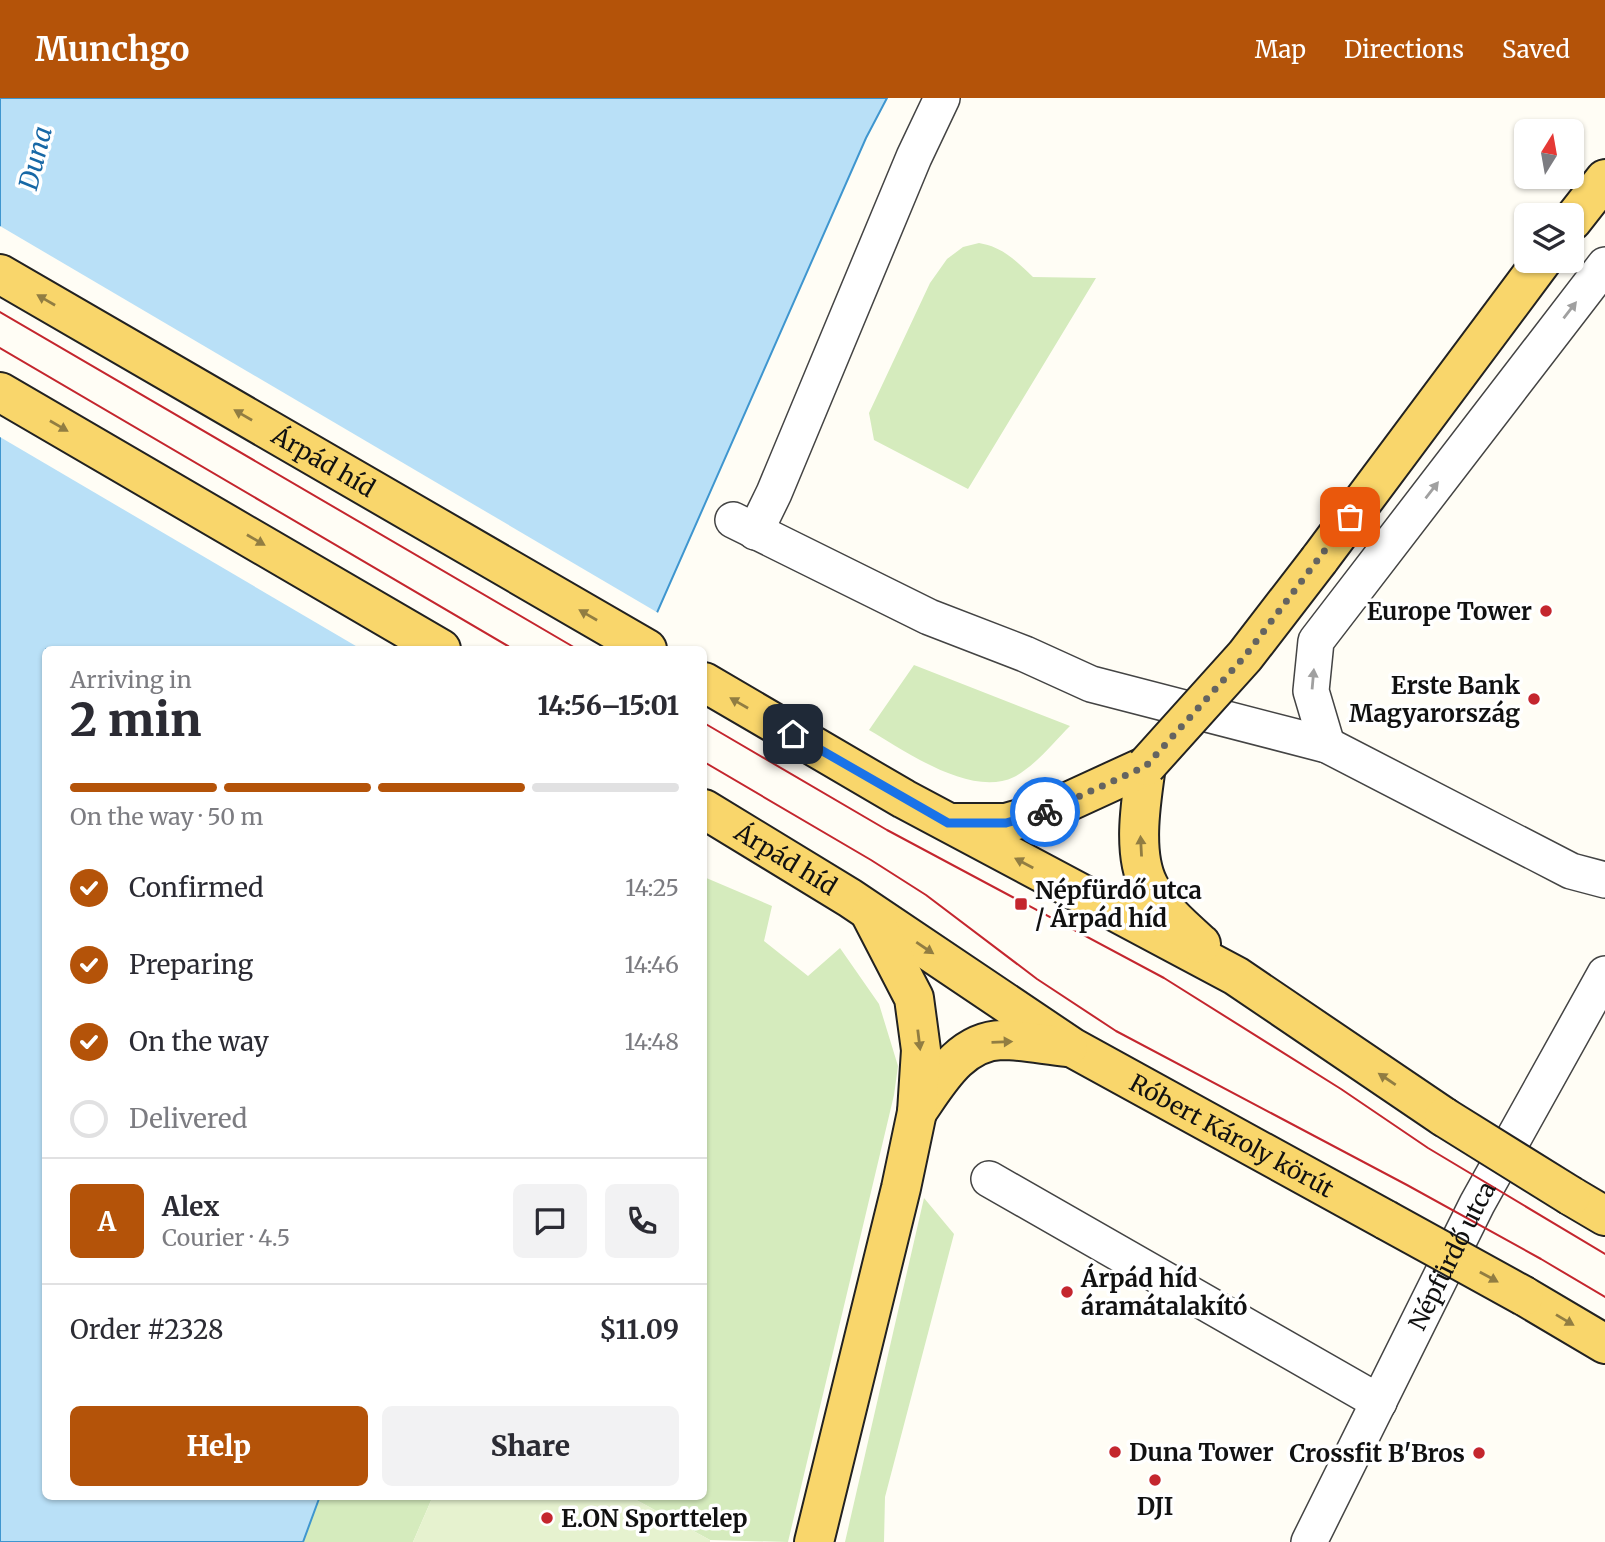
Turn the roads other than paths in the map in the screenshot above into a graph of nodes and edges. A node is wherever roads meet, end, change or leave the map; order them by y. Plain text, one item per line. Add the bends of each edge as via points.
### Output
1 (942, 98) edge
2 (1605, 179) edge
3 (1584, 206) edge
4 (1605, 265) edge
5 (1533, 273) edge
6 (0, 274) edge
7 (0, 392) edge
8 (437, 646) edge
9 (642, 646) edge
10 (707, 684) edge
11 (1327, 745) junction
12 (1146, 766) junction
13 (707, 811) edge
14 (948, 823) junction
15 (1605, 880) edge
16 (859, 904) junction
17 (1605, 974) edge
18 (1236, 976) junction
19 (1073, 1048) junction
20 (917, 1112) junction
21 (989, 1179) dead end
22 (1605, 1216) edge
23 (1605, 1344) edge
24 (1378, 1402) junction
25 (814, 1542) edge
26 (1309, 1542) edge

1 - 11 street via 774,493 744,526 929,617 1091,684
2 - 3 main road
11 -> 4 street via 1311,691 1316,641
5 - 12 main road, bridge via 1245,656
9 -> 6 main road, Árpád híd
7 -> 8 main road
14 -> 10 main road
11 - 15 street via 1571,871
12 - 14 main road via 1006,823
18 -> 12 main road via 1174,919 1149,887 1142,869 1140,814
13 - 16 main road, Árpád híd
18 -> 14 main road
16 -> 19 main road, Róbert Károly körút
16 -> 20 main road via 914,998 921,1050
17 - 24 street, Népfürdő utca via 1477,1203
22 -> 18 main road, bridge via 1444,1118
20 -> 19 main road via 945,1072 971,1047 1000,1040
19 -> 23 main road, Róbert Károly körút, bridge
20 - 25 main road
21 - 24 street
24 - 26 street, Népfürdő utca

